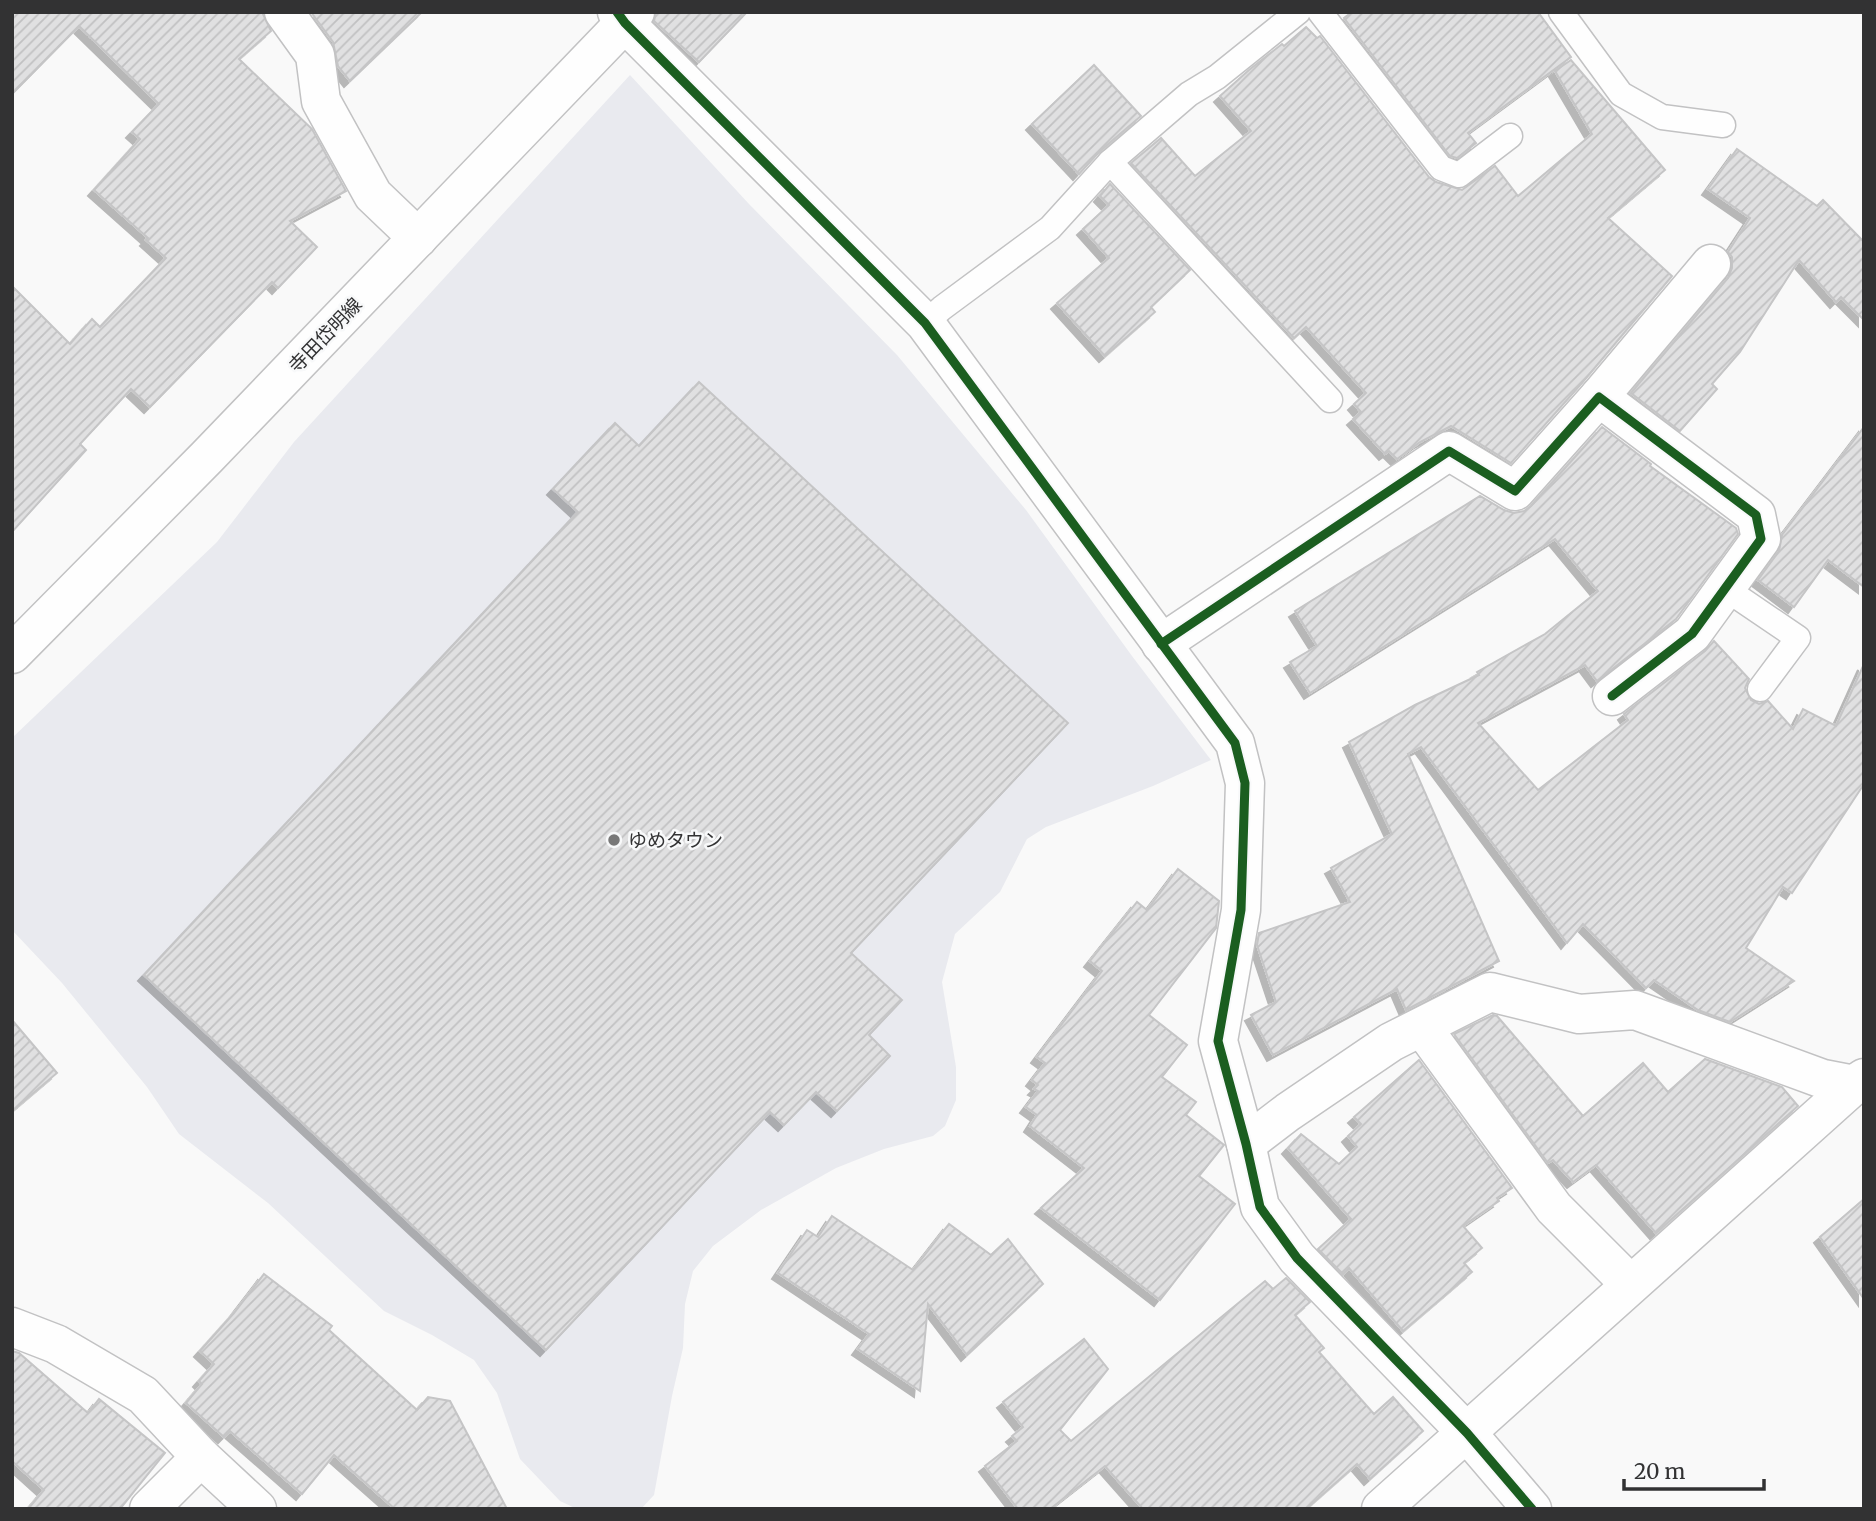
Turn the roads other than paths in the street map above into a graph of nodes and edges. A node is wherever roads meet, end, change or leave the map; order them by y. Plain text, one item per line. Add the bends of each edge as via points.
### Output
1 (284, 12) edge
2 (1298, 12) edge
3 (1320, 12) edge
4 (1561, 12) edge
5 (626, 16) edge
6 (1723, 125) dead end
7 (1510, 136) dead end
8 (1110, 162) junction
9 (418, 238) junction
10 (1711, 264) dead end
11 (925, 323) junction
12 (1599, 397) junction
13 (1330, 400) dead end
14 (1726, 589) junction
15 (1161, 644) junction
16 (12, 654) edge
17 (1760, 689) dead end
18 (1612, 696) dead end
19 (1422, 1027) junction
20 (1859, 1082) edge
21 (1246, 1144) junction
22 (1630, 1284) junction
23 (12, 1327) edge
24 (1466, 1433) junction
25 (201, 1457) junction
26 (149, 1509) edge
27 (257, 1509) edge
28 (1381, 1509) edge
29 (1532, 1509) edge

1 - 9 street via 315,55 321,101 373,195
2 - 8 lane via 1189,94
3 - 7 lane via 1441,168 1459,175
4 - 6 lane via 1622,94 1662,117
5 - 9 street, 寺田岱明線
5 - 11 street
8 - 11 lane via 1050,228
8 - 13 lane
9 - 16 street, 寺田岱明線
10 - 12 street
11 - 15 street
12 - 14 street via 1756,515 1761,539
12 - 15 street via 1515,491 1449,451
14 - 17 lane via 1798,638
14 - 18 street via 1692,634
15 - 21 street via 1235,743 1245,783 1241,910 1218,1041
19 - 20 street via 1490,992 1579,1014 1635,1010 1823,1079
19 - 21 street via 1391,1042
19 - 22 street via 1554,1208
20 - 22 street
21 - 24 street via 1259,1207 1297,1258
22 - 24 street
23 - 25 street via 56,1344 143,1395
24 - 28 street
24 - 29 street
25 - 26 street
25 - 27 street

